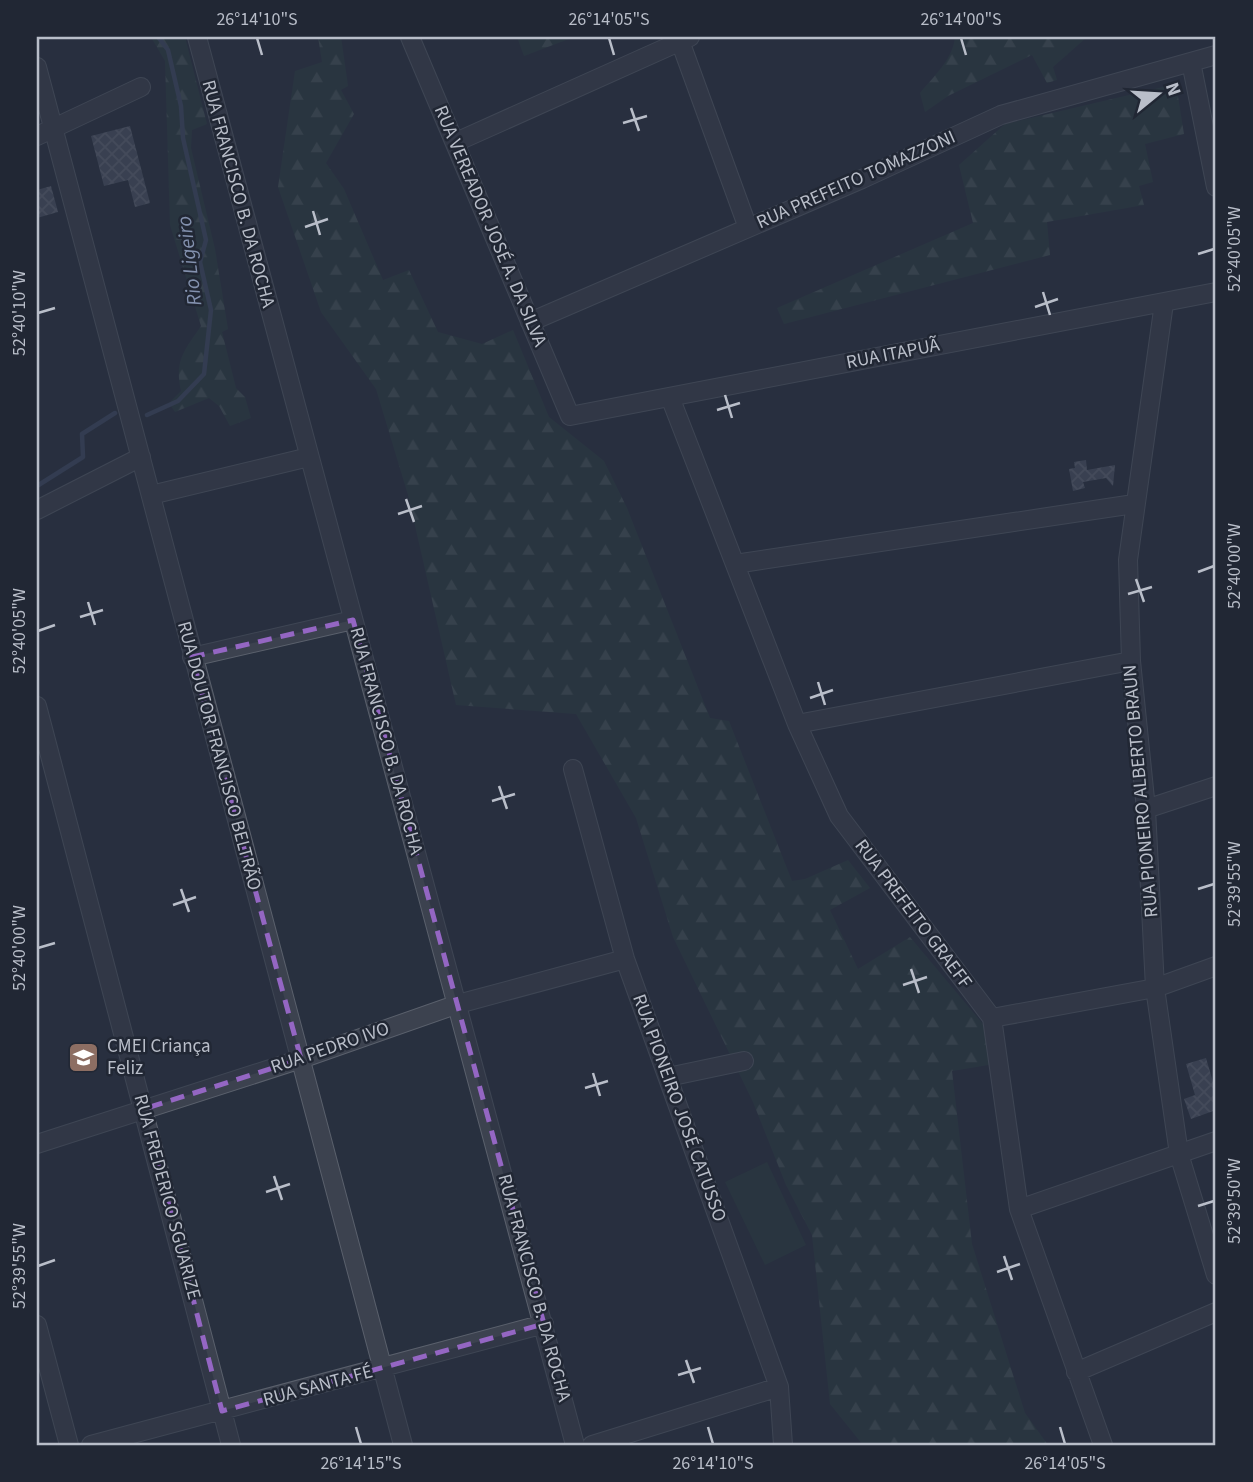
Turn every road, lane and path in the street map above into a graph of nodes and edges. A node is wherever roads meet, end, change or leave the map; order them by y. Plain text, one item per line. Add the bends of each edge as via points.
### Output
1 (197, 37) edge
2 (410, 37) edge
3 (685, 39) edge
4 (1216, 55) edge
5 (1191, 62) junction
6 (37, 67) edge
7 (141, 87) dead end
8 (45, 131) edge
9 (456, 142) junction
10 (1216, 187) edge
11 (748, 228) junction
12 (1216, 292) edge
13 (1164, 303) junction
14 (530, 322) junction
15 (670, 397) junction
16 (570, 416) joint
17 (141, 457) junction
18 (309, 457) junction
19 (151, 495) junction
20 (1134, 504) junction
21 (37, 510) edge
22 (736, 564) junction
23 (353, 620) junction
24 (192, 657) junction
25 (1131, 660) junction
26 (37, 706) edge
27 (797, 724) junction
28 (573, 769) dead end
29 (1216, 786) edge
30 (1146, 809) junction
31 (625, 959) junction
32 (1216, 966) edge
33 (1155, 988) junction
34 (458, 1004) junction
35 (992, 1018) junction
36 (301, 1059) junction
37 (744, 1060) dead end
38 (668, 1077) junction
39 (144, 1109) junction
40 (1216, 1141) edge
41 (37, 1144) edge
42 (1180, 1154) junction
43 (1019, 1209) junction
44 (1216, 1275) edge
45 (1216, 1312) edge
46 (544, 1324) junction
47 (37, 1325) edge
48 (383, 1368) junction
49 (1076, 1372) junction
50 (779, 1387) junction
51 (222, 1411) junction
52 (69, 1445) edge
53 (91, 1445) edge
54 (231, 1445) edge
55 (402, 1445) edge
56 (575, 1445) edge
57 (592, 1445) edge
58 (783, 1445) edge
59 (1104, 1445) edge

1 - 18 street, RUA FRANCISCO B. DA ROCHA
2 - 9 street, RUA VEREADOR JOSÉ A. DA SILVA
3 - 9 street
3 - 11 street
4 - 5 street, RUA PREFEITO TOMAZZONI
5 - 10 street
5 - 11 street, RUA PREFEITO TOMAZZONI via 1001,115
6 - 8 street, RUA DOUTOR FRANCISCO BELTRÃO
7 - 8 street
8 - 17 street, RUA DOUTOR FRANCISCO BELTRÃO
9 - 14 street, RUA VEREADOR JOSÉ A. DA SILVA
11 - 14 street, RUA PREFEITO TOMAZZONI
12 - 13 street, RUA ITAPUÃ
13 - 15 street, RUA ITAPUÃ
13 - 20 street, RUA PIONEIRO ALBERTO BRAUN
14 - 16 street, RUA VEREADOR JOSÉ A. DA SILVA
15 - 16 street, RUA ITAPUÃ
15 - 22 street, RUA PREFEITO GRAEFF
17 - 19 street, RUA DOUTOR FRANCISCO BELTRÃO
17 - 21 street
18 - 19 street
18 - 23 street, RUA FRANCISCO B. DA ROCHA
19 - 24 street, RUA DOUTOR FRANCISCO BELTRÃO
20 - 22 street
20 - 25 street, RUA PIONEIRO ALBERTO BRAUN via 1128,560
22 - 27 street, RUA PREFEITO GRAEFF
23 - 24 street
23 - 34 street, RUA FRANCISCO B. DA ROCHA
24 - 36 street, RUA DOUTOR FRANCISCO BELTRÃO
25 - 27 street
25 - 30 street, RUA PIONEIRO ALBERTO BRAUN
26 - 39 street, RUA FREDERICO SGUARIZE
27 - 35 street, RUA PREFEITO GRAEFF via 839,816
28 - 31 street, RUA PIONEIRO JOSÉ CATUSSO
29 - 30 street
30 - 33 street, RUA PIONEIRO ALBERTO BRAUN
31 - 34 street, RUA PEDRO IVO
31 - 38 street, RUA PIONEIRO JOSÉ CATUSSO
32 - 33 street
33 - 35 street
33 - 42 street, RUA PIONEIRO ALBERTO BRAUN
34 - 36 street, RUA PEDRO IVO
34 - 46 street, RUA FRANCISCO B. DA ROCHA
35 - 43 street, RUA PREFEITO GRAEFF
36 - 39 street, RUA PEDRO IVO
36 - 48 street, RUA DOUTOR FRANCISCO BELTRÃO
37 - 38 street
38 - 50 street, RUA PIONEIRO JOSÉ CATUSSO
39 - 41 street, RUA PEDRO IVO
39 - 51 street, RUA FREDERICO SGUARIZE
40 - 42 street
42 - 43 street
42 - 44 street, RUA PIONEIRO ALBERTO BRAUN
43 - 49 street, RUA PREFEITO GRAEFF
45 - 49 street
46 - 48 street, RUA SANTA FÉ
46 - 56 street, RUA FRANCISCO B. DA ROCHA
47 - 52 street
48 - 51 street, RUA SANTA FÉ
48 - 55 street, RUA DOUTOR FRANCISCO BELTRÃO
49 - 59 street, RUA PREFEITO GRAEFF
50 - 57 street
50 - 58 street, RUA PIONEIRO JOSÉ CATUSSO
51 - 53 street, RUA SANTA FÉ
51 - 54 street, RUA FREDERICO SGUARIZE

